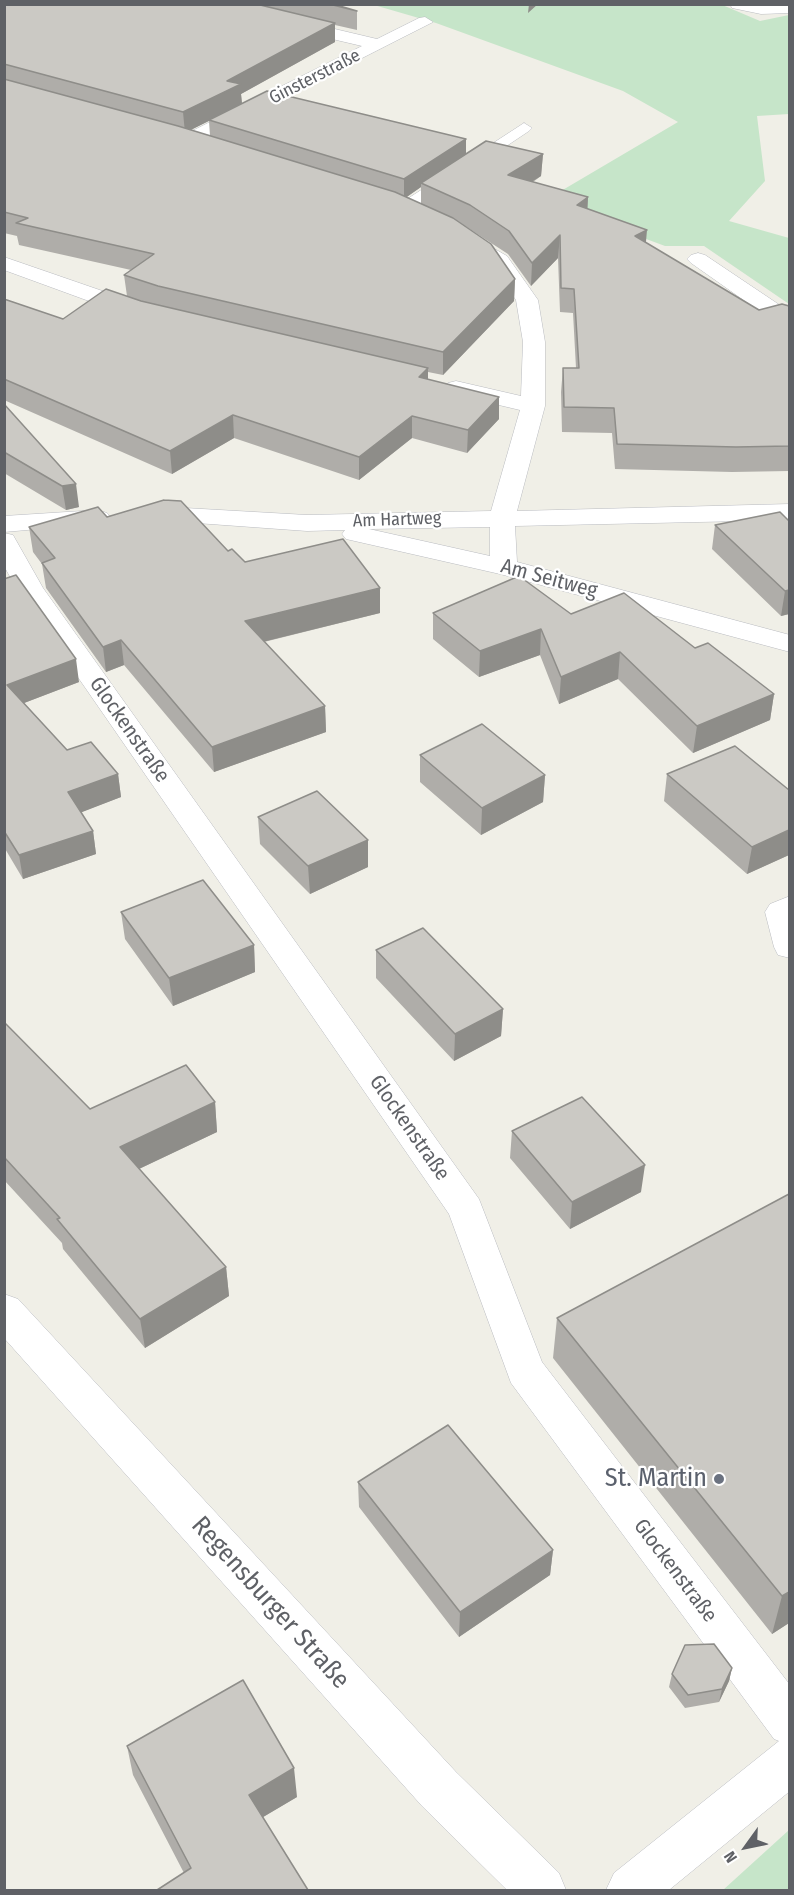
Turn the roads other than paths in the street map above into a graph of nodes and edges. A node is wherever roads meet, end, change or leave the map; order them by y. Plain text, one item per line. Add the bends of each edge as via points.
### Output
1 (206, 4) edge
2 (738, 4) edge
3 (789, 8) edge
4 (425, 22) dead end
5 (378, 45) junction
6 (524, 128) dead end
7 (164, 135) edge
8 (187, 141) junction
9 (221, 151) edge
10 (381, 200) edge
11 (403, 207) junction
12 (422, 216) edge
13 (471, 240) edge
14 (698, 258) dead end
15 (4, 263) edge
16 (163, 319) edge
17 (789, 322) edge
18 (431, 382) edge
19 (533, 406) junction
20 (789, 512) edge
21 (502, 517) junction
22 (307, 523) junction
23 (4, 524) edge
24 (4, 541) edge
25 (504, 567) junction
26 (789, 644) edge
27 (789, 907) edge
28 (789, 947) edge
29 (4, 1310) edge
30 (789, 1723) edge
31 (789, 1760) edge
32 (542, 1890) edge
33 (631, 1890) edge

1 - 5 street, Ginsterstraße
2 - 3 street via 761,9
4 - 5 street, Ginsterstraße
5 - 8 street, Ginsterstraße
6 - 11 lane
7 - 8 street
8 - 9 street
10 - 11 street
11 - 12 street
13 - 19 street via 500,260 526,300 534,342
14 - 17 street
15 - 16 street
18 - 19 street
19 - 21 street
20 - 21 street, Am Hartweg
21 - 22 street, Am Hartweg
21 - 25 street
22 - 23 street, Am Hartweg via 152,514
22 - 25 street, Am Seitweg
24 - 30 street, Glockenstraße via 30,589 466,1209 525,1371
25 - 26 street, Am Seitweg
27 - 28 street via 780,912
29 - 32 street, Regensburger Straße via 439,1789
31 - 33 street

